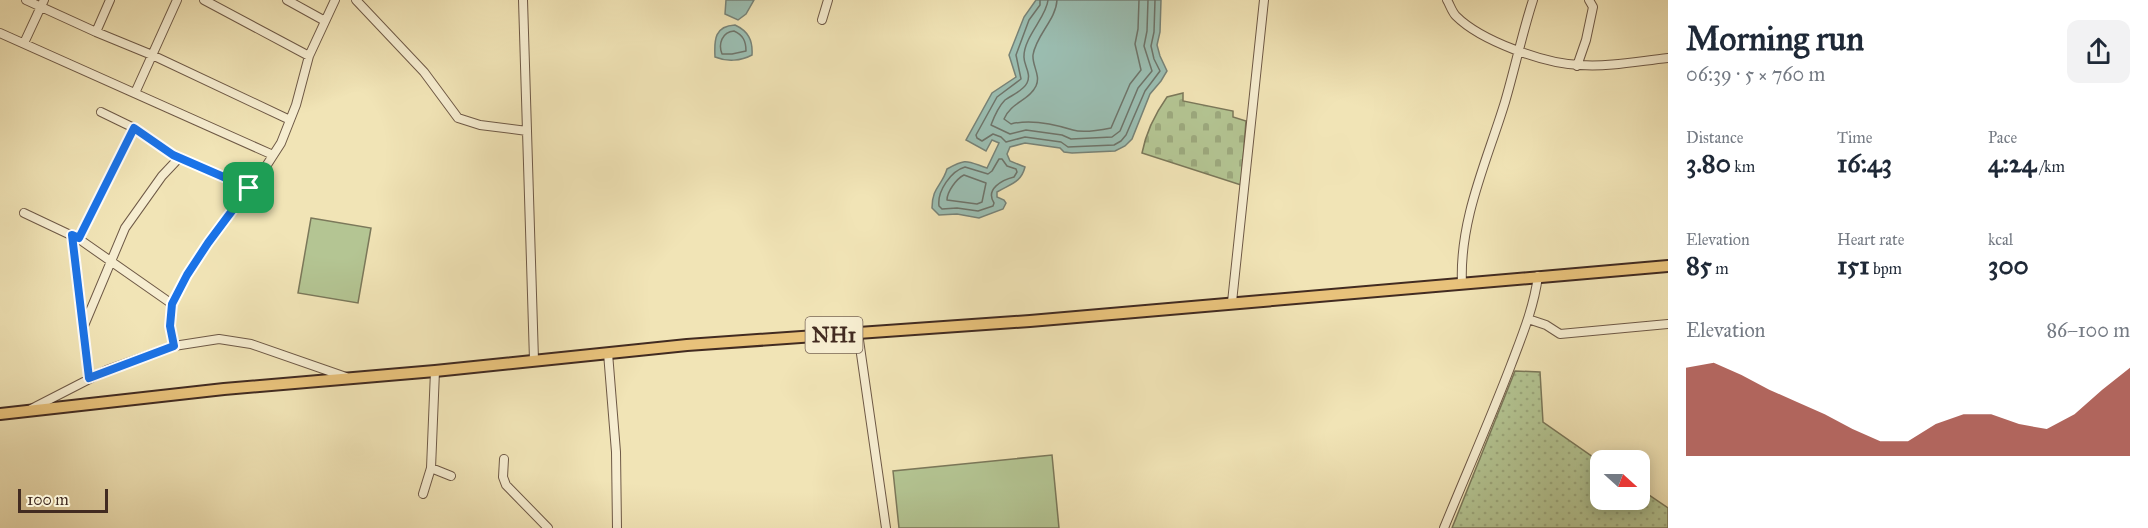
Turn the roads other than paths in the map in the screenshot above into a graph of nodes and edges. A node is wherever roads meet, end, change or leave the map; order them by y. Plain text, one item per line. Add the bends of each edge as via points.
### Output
1 (26, 0) edge
2 (110, 0) edge
3 (177, 0) edge
4 (204, 0) edge
5 (287, 0) edge
6 (335, 0) edge
7 (356, 0) edge
8 (523, 0) edge
9 (828, 0) edge
10 (1264, 0) edge
11 (1447, 0) edge
12 (1533, 0) edge
13 (1588, 0) edge
14 (43, 4) edge
15 (822, 20) dead end
16 (325, 21) junction
17 (96, 32) junction
18 (0, 33) edge
19 (24, 43) junction
20 (1517, 52) junction
21 (153, 54) junction
22 (309, 56) junction
23 (1668, 58) edge
24 (1577, 66) junction
25 (135, 93) junction
26 (102, 112) dead end
27 (290, 120) junction
28 (134, 128) junction
29 (527, 131) junction
30 (273, 155) junction
31 (179, 158) junction
32 (249, 188) junction
33 (24, 213) dead end
34 (75, 237) junction
35 (110, 260) junction
36 (1668, 266) edge
37 (1538, 276) junction
38 (1462, 284) junction
39 (1232, 302) junction
40 (172, 304) junction
41 (1528, 319) junction
42 (1668, 324) edge
43 (83, 328) junction
44 (858, 333) junction
45 (174, 346) junction
46 (608, 353) junction
47 (534, 360) junction
48 (435, 371) junction
49 (89, 378) junction
50 (348, 378) junction
51 (25, 411) junction
52 (0, 414) edge
53 (504, 459) dead end
54 (431, 468) junction
55 (451, 476) dead end
56 (423, 494) dead end
57 (548, 528) edge
58 (616, 528) edge
59 (886, 528) edge
60 (1444, 528) edge

1 - 14 street
2 - 17 street
3 - 21 street
4 - 22 street
5 - 16 street
6 - 16 street
7 - 29 street via 424,72 458,118
8 - 29 street
9 - 15 street
10 - 39 street
11 - 20 street via 1454,14 1470,28
12 - 20 street
13 - 24 street via 1593,8
14 - 17 street
14 - 19 street
16 - 22 street
17 - 21 street
18 - 19 street
19 - 25 street
20 - 24 street
20 - 38 street via 1467,221
21 - 25 street
21 - 27 street
22 - 27 street
23 - 24 street
25 - 30 street
26 - 28 street
27 - 30 street
28 - 31 street
28 - 34 street
29 - 47 street
30 - 32 street
31 - 32 street
31 - 35 street via 125,228
32 - 40 street via 208,243
33 - 34 street
34 - 35 street
34 - 43 street
35 - 40 street
35 - 43 street
36 - 37 highway, NH1
37 - 38 highway, NH1
37 - 41 street
38 - 39 highway, NH1
39 - 44 highway, NH1
40 - 45 street via 170,326
41 - 42 street via 1560,334
41 - 60 street
43 - 49 street
44 - 46 highway, NH1
44 - 59 street
45 - 49 street
45 - 50 street via 219,339 251,344
46 - 47 highway, NH1
46 - 58 street via 616,452
47 - 48 highway, NH1
48 - 50 highway, NH1
48 - 54 street
49 - 51 street
50 - 51 highway, NH1
51 - 52 highway, NH1
53 - 57 street via 503,477 507,485
54 - 55 street
54 - 56 street

